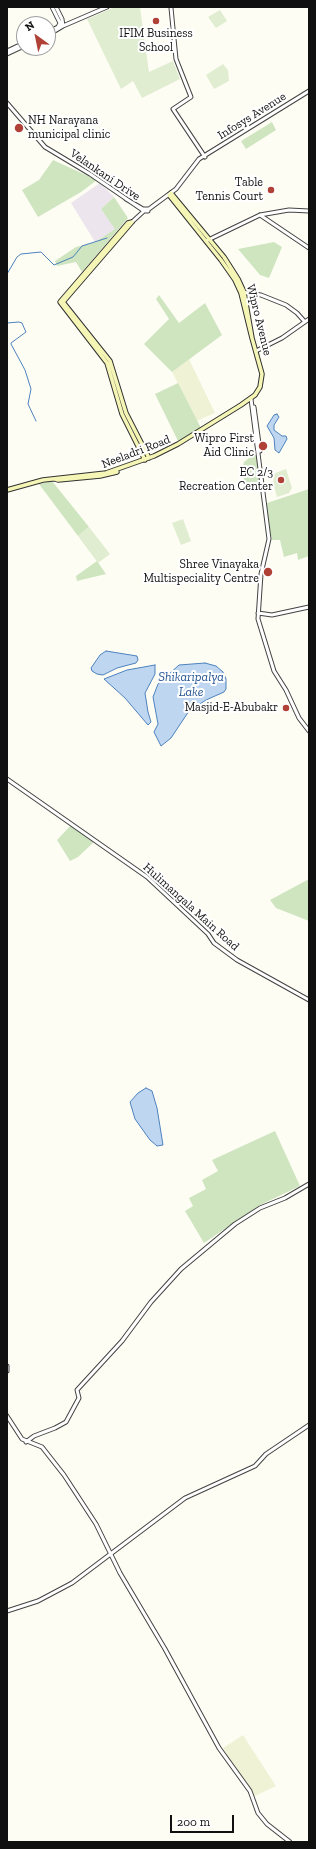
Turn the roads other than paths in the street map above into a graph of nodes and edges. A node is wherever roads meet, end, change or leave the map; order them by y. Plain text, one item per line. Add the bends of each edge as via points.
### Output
1 (52, 7) edge
2 (56, 7) edge
3 (107, 7) edge
4 (171, 7) edge
5 (62, 25) junction
6 (56, 28) edge
7 (56, 29) edge
8 (16, 49) edge
9 (7, 54) edge
10 (309, 92) edge
11 (303, 96) junction
12 (7, 102) edge
13 (204, 156) junction
14 (170, 194) junction
15 (126, 199) junction
16 (159, 203) junction
17 (142, 211) junction
18 (309, 211) edge
19 (260, 215) junction
20 (132, 222) joint
21 (207, 240) junction
22 (309, 248) edge
23 (242, 292) junction
24 (309, 319) edge
25 (305, 322) junction
26 (252, 338) junction
27 (256, 351) junction
28 (252, 398) junction
29 (147, 459) junction
30 (7, 490) edge
31 (309, 607) edge
32 (258, 613) junction
33 (309, 731) edge
34 (7, 779) edge
35 (309, 1000) edge
36 (309, 1184) edge
37 (7, 1366) edge
38 (7, 1371) edge
39 (7, 1416) edge
40 (309, 1425) edge
41 (26, 1442) junction
42 (111, 1554) junction
43 (7, 1611) edge
44 (290, 1842) edge

1 - 5 street
2 - 5 street
3 - 5 street
4 - 13 street via 176,59 191,97 173,109
5 - 6 street
5 - 7 street
8 - 9 street
10 - 11 street, Infosys Avenue
11 - 13 street, Infosys Avenue
11 - 13 street, Infosys Avenue
12 - 15 street, Velankani Drive via 45,147
13 - 14 street
14 - 16 street
14 - 21 main road, Wipro Avenue
15 - 16 street via 145,210
15 - 17 street, Velankani Drive
16 - 17 street
17 - 20 street
18 - 19 street via 289,210
19 - 21 street
19 - 22 street
20 - 29 main road via 128,223 60,302 107,363 122,414
21 - 23 main road, Wipro Avenue
23 - 25 street via 261,295 286,305
23 - 26 main road, Wipro Avenue
23 - 26 main road, Wipro Avenue
24 - 25 street
25 - 27 street via 282,338
26 - 27 main road, Wipro Avenue
27 - 28 main road, Wipro Avenue via 262,383
28 - 29 main road, Neeladri Road via 178,444
28 - 32 street via 269,539 261,574
29 - 30 main road, Neeladri Road via 110,474 43,480
31 - 32 street via 272,615
32 - 33 street via 274,671 299,718
34 - 35 street, Hulimangala Main Road via 146,877 208,934 214,943 237,960
36 - 41 street via 285,1198 260,1208 235,1224 181,1269 150,1302 122,1341 77,1390 79,1398 66,1422
37 - 38 street
39 - 41 street
40 - 42 street via 266,1454 255,1466 185,1498
41 - 42 street via 43,1448 64,1475 96,1524
42 - 43 street via 55,1593 21,1608
42 - 44 street via 219,1748 250,1791 258,1813 267,1824

